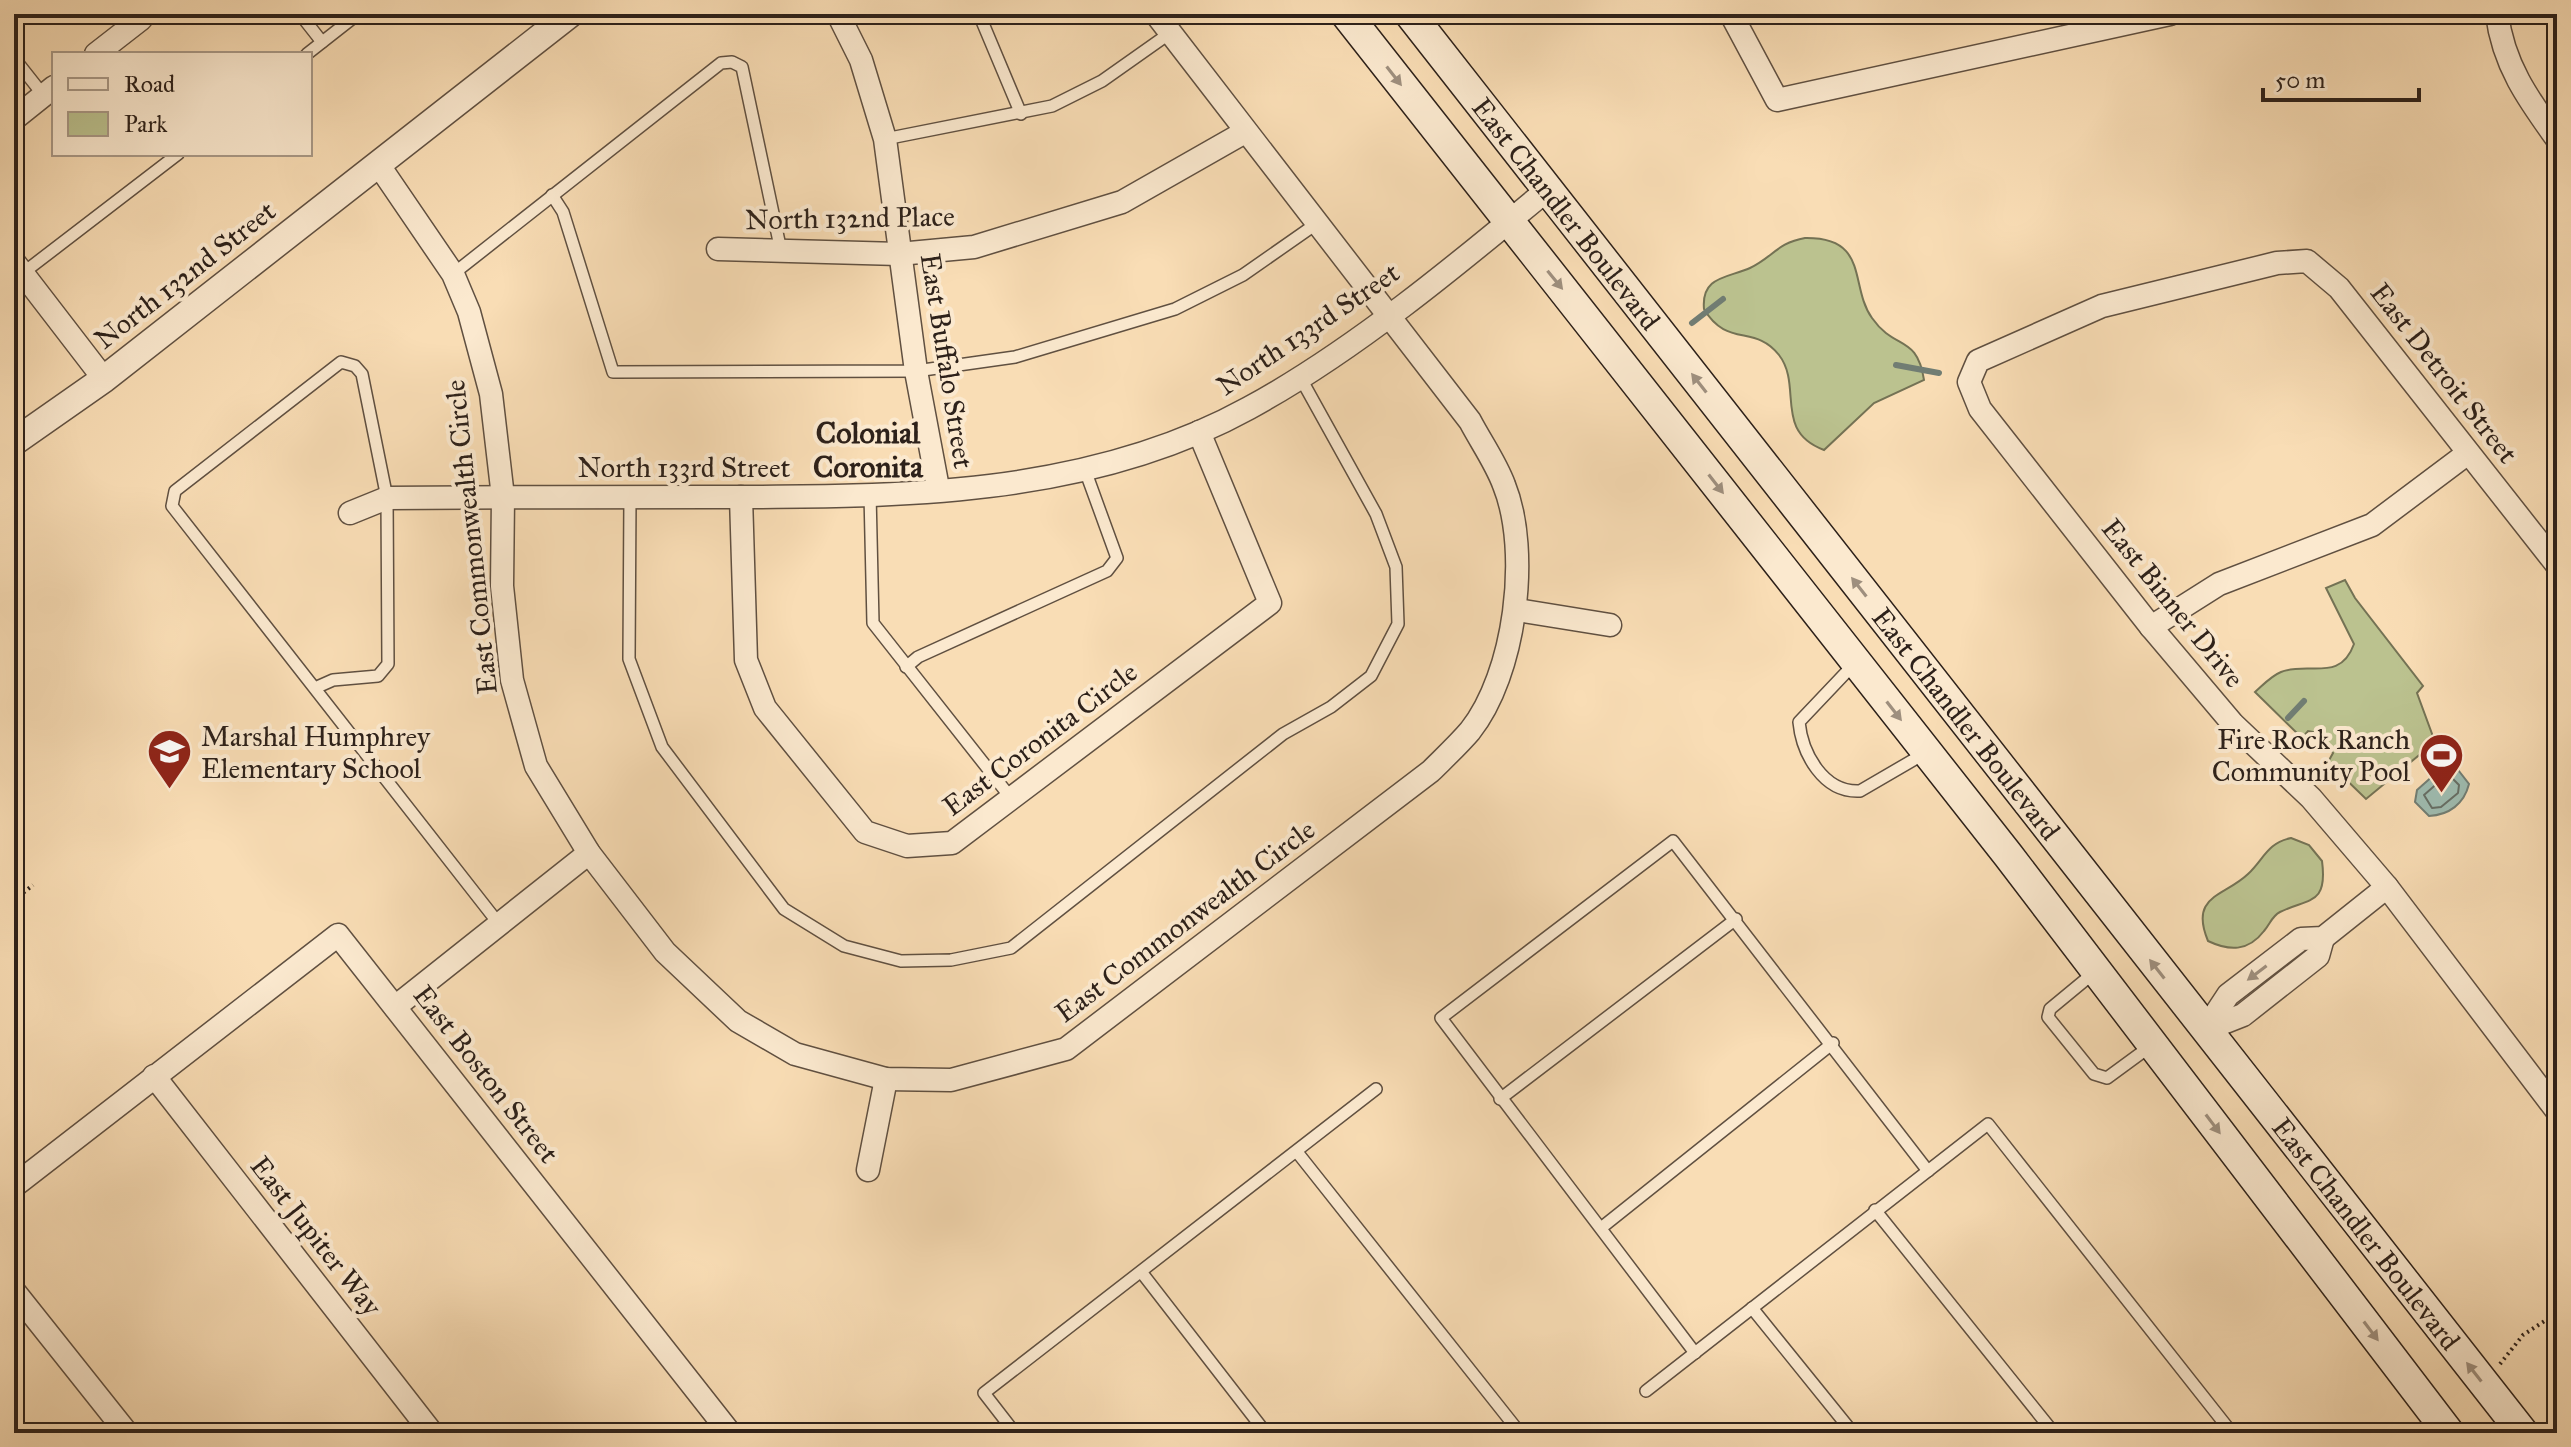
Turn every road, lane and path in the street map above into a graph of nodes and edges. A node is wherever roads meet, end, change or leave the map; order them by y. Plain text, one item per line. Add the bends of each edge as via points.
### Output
1 (300, 14) edge
2 (358, 14) edge
3 (570, 14) edge
4 (838, 14) edge
5 (979, 14) edge
6 (1156, 14) edge
7 (1346, 14) edge
8 (1410, 14) edge
9 (1731, 14) edge
10 (2170, 14) edge
11 (2497, 14) edge
12 (140, 16) edge
13 (1170, 33) junction
14 (322, 42) junction
15 (98, 52) edge
16 (310, 52) edge
17 (14, 58) edge
18 (49, 92) edge
19 (1021, 114) junction
20 (14, 119) edge
21 (1245, 132) junction
22 (885, 139) junction
23 (2557, 139) edge
24 (175, 156) edge
25 (378, 164) junction
26 (1547, 190) junction
27 (552, 195) junction
28 (1509, 222) junction
29 (1316, 224) junction
30 (718, 249) dead end
31 (781, 251) junction
32 (899, 254) junction
33 (18, 268) edge
34 (453, 274) junction
35 (1388, 315) junction
36 (916, 371) junction
37 (1300, 377) junction
38 (104, 379) junction
39 (1969, 382) joint
40 (1199, 432) junction
41 (14, 442) edge
42 (2468, 453) junction
43 (1085, 470) junction
44 (938, 488) junction
45 (870, 494) junction
46 (503, 497) junction
47 (630, 497) junction
48 (741, 497) junction
49 (387, 498) junction
50 (350, 513) dead end
51 (2557, 565) edge
52 (1517, 610) junction
53 (1610, 625) dead end
54 (2151, 627) junction
55 (1856, 662) junction
56 (906, 667) junction
57 (315, 688) junction
58 (1927, 752) junction
59 (1011, 798) junction
60 (589, 853) junction
61 (33, 885) dead end
62 (2387, 887) junction
63 (14, 900) edge
64 (1736, 919) junction
65 (499, 924) junction
66 (2096, 971) junction
67 (395, 1007) junction
68 (2205, 1030) junction
69 (1833, 1043) junction
70 (2159, 1053) junction
71 (154, 1076) junction
72 (886, 1079) junction
73 (1376, 1089) dead end
74 (1500, 1099) junction
75 (2557, 1111) edge
76 (1297, 1152) junction
77 (868, 1170) dead end
78 (1928, 1171) junction
79 (14, 1186) edge
80 (1875, 1210) junction
81 (1601, 1228) junction
82 (1142, 1273) junction
83 (14, 1291) edge
84 (1752, 1308) junction
85 (2557, 1313) edge
86 (1695, 1353) junction
87 (2481, 1380) junction
88 (1646, 1391) dead end
89 (127, 1433) edge
90 (432, 1433) edge
91 (730, 1433) edge
92 (1015, 1433) edge
93 (1266, 1433) edge
94 (1520, 1433) edge
95 (1853, 1433) edge
96 (2054, 1433) edge
97 (2232, 1433) edge
98 (2449, 1433) edge
99 (2523, 1433) edge

1 - 14 lane
2 - 14 lane
3 - 25 street, North 132nd Street
4 - 22 street, East Buffalo Street via 861,60
5 - 19 lane
6 - 13 street, East Commonwealth Circle
7 -> 28 main road, East Chandler Boulevard
8 - 26 main road, East Chandler Boulevard
9 - 10 street via 1777,100
11 - 23 street via 2500,43 2520,88
12 - 15 street
13 - 19 lane via 1102,81 1052,106
13 - 21 street, East Commonwealth Circle
14 - 16 lane
17 - 18 lane
18 - 20 street
19 - 22 lane
21 - 29 street, East Commonwealth Circle
21 - 32 street, North 132nd Place via 1122,202 974,247
22 - 32 street, East Buffalo Street
24 - 33 lane
25 - 34 street, East Commonwealth Circle
25 - 38 street, North 132nd Street
26 - 28 street, North 133rd Street
68 -> 26 main road, East Chandler Boulevard
27 - 31 lane via 721,63 732,62 742,67
27 - 34 lane
27 - 36 lane via 563,212 613,372
28 - 35 street, North 133rd Street
28 -> 55 main road, East Chandler Boulevard
29 - 35 street, East Commonwealth Circle
29 - 36 lane via 1243,275 1175,309 1015,357
30 - 31 street, North 132nd Place
31 - 32 street, North 132nd Place
32 - 36 street, East Buffalo Street
33 - 38 street
34 - 46 street, East Commonwealth Circle via 491,394
35 - 37 street, North 133rd Street
35 - 52 street, East Commonwealth Circle via 1470,421 1505,486 1516,539
36 - 44 street, East Buffalo Street
37 - 40 street, North 133rd Street
37 - 47 lane via 1376,514 1396,567 1398,624 1371,676 1283,734 1011,948 951,960 901,961 844,946 784,909 662,747 629,659
38 - 41 street, North 132nd Street
39 - 42 street, East Detroit Street via 1978,361 2102,306 2277,263 2307,261 2339,288
39 - 54 street, East Binner Drive via 1980,409
40 - 43 street, North 133rd Street
40 - 59 street, East Coronita Circle via 1270,603
42 - 51 street, East Detroit Street
42 - 54 street via 2372,525 2219,584
43 - 44 street, North 133rd Street via 1019,484
43 - 56 lane via 1117,558 1107,571
44 - 45 street, North 133rd Street
45 - 48 street, North 133rd Street
45 - 56 lane via 873,623
46 - 47 street, North 133rd Street
46 - 49 street, North 133rd Street
46 - 60 street, East Commonwealth Circle via 502,586 512,680 536,766
47 - 48 street, North 133rd Street
48 - 59 street, East Coronita Circle via 746,660 765,708 865,832 907,846 952,843
49 - 50 street
49 - 57 lane via 388,664 378,676 333,680
49 - 57 lane via 362,374 341,362 175,491 172,506
52 - 53 street
52 - 72 street, East Commonwealth Circle via 1494,683 1471,730 1431,771 1066,1049 951,1080
54 - 62 street, East Binner Drive via 2233,724 2311,798
55 -> 58 main road, East Chandler Boulevard
55 - 58 lane via 1799,722 1803,749 1811,760 1832,784 1850,792
56 - 59 lane
57 - 65 lane
58 - 66 main road, East Chandler Boulevard
60 - 65 street
60 - 72 street, East Commonwealth Circle via 665,952 738,1021 795,1054
61 - 63 path
62 - 68 street via 2323,938 2318,956 2256,1005
62 - 75 street, East Binner Drive
64 - 69 lane
64 - 74 lane
64 - 74 lane via 1673,841 1441,1018
65 - 67 street
66 - 70 main road, East Chandler Boulevard
66 - 70 lane via 2050,1009 2048,1017 2094,1074 2107,1078
67 - 71 street, East Boston Street via 338,935
67 - 91 street, East Boston Street
68 - 70 main road
87 -> 68 main road, East Chandler Boulevard
69 - 78 lane
69 - 81 lane
70 -> 98 main road, East Chandler Boulevard
71 - 79 street
71 - 90 street, East Jupiter Way
72 - 77 street
73 - 76 lane
74 - 81 lane
76 - 82 lane
76 - 94 lane
78 - 80 lane
78 - 97 lane via 1988,1124
80 - 84 lane
80 - 96 lane
81 - 86 lane
82 - 92 lane via 984,1393
82 - 93 lane
83 - 89 street
84 - 86 lane
84 - 95 lane
85 - 87 path via 2523,1335
86 - 88 lane
87 - 99 main road, East Chandler Boulevard

